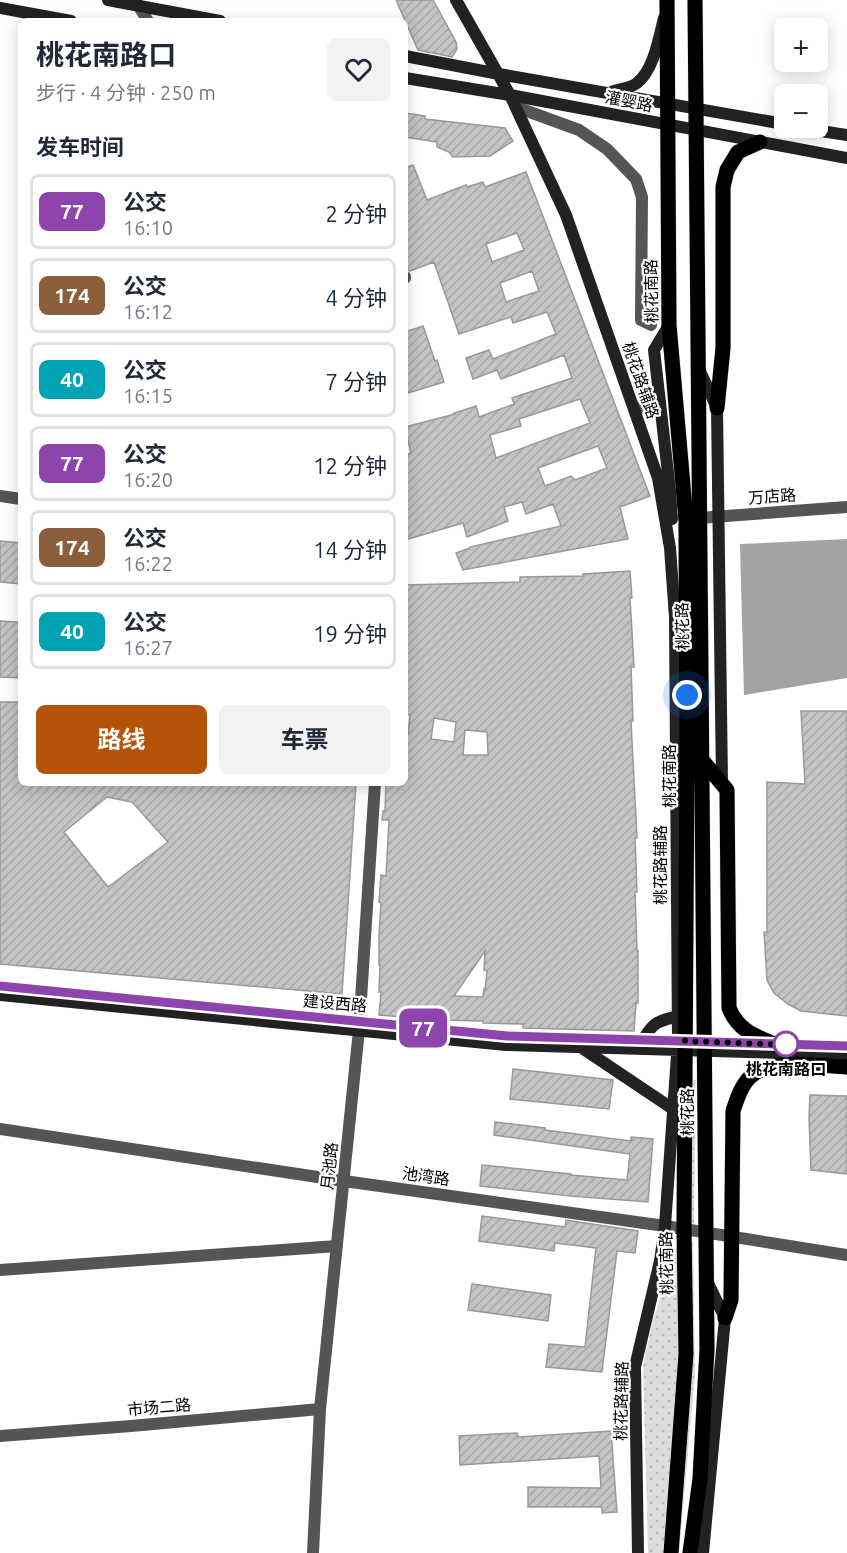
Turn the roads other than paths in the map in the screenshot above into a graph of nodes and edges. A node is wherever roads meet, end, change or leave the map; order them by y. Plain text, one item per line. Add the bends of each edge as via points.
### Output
1 (108, 0) edge
2 (456, 0) edge
3 (695, 0) edge
4 (136, 3) edge
5 (667, 3) edge
6 (0, 8) edge
7 (55, 18) edge
8 (146, 18) edge
9 (206, 18) edge
10 (408, 57) edge
11 (499, 74) junction
12 (408, 79) edge
13 (605, 93) junction
14 (513, 101) junction
15 (666, 104) junction
16 (695, 109) junction
17 (774, 122) edge
18 (667, 125) junction
19 (695, 130) junction
20 (828, 132) edge
21 (847, 135) edge
22 (760, 142) junction
23 (847, 158) edge
24 (651, 325) dead end
25 (669, 325) junction
26 (698, 366) junction
27 (660, 406) junction
28 (717, 408) junction
29 (634, 409) junction
30 (0, 496) edge
31 (18, 499) edge
32 (847, 507) edge
33 (719, 517) junction
34 (699, 518) junction
35 (695, 760) junction
36 (722, 783) junction
37 (375, 786) edge
38 (0, 986) edge
39 (0, 995) edge
40 (678, 1016) junction
41 (359, 1026) junction
42 (643, 1040) junction
43 (774, 1044) junction
44 (681, 1046) junction
45 (705, 1046) junction
46 (847, 1046) edge
47 (581, 1047) junction
48 (847, 1055) edge
49 (847, 1067) edge
50 (673, 1109) junction
51 (0, 1129) edge
52 (344, 1181) junction
53 (665, 1227) junction
54 (684, 1230) junction
55 (706, 1233) junction
56 (732, 1237) junction
57 (337, 1246) junction
58 (847, 1255) edge
59 (0, 1270) edge
60 (706, 1280) junction
61 (725, 1318) junction
62 (320, 1409) junction
63 (0, 1436) edge
64 (313, 1553) edge
65 (638, 1553) edge
66 (671, 1553) edge
67 (690, 1553) edge
68 (703, 1553) edge

1 - 4 main road
2 - 11 main road, 桃花路辅路
3 - 16 main road
4 - 8 street
4 - 9 main road
5 - 13 main road via 657,47 642,79 636,85
5 - 15 main road, 桃花南路
6 - 7 main road
10 - 11 main road, 灌婴路
11 - 13 main road, 灌婴路
11 - 14 main road, 桃花路辅路
12 - 14 main road, 灌婴路
13 - 15 main road, 灌婴路
14 - 18 main road, 灌婴路
14 - 24 street via 579,130 607,149 636,179 642,197 641,320
14 - 29 main road, 桃花路辅路 via 566,215
15 - 16 main road, 灌婴路
15 - 18 main road, 桃花南路
16 - 17 main road, 灌婴路
16 - 19 main road
18 - 19 main road, 灌婴路
18 - 25 main road, 桃花南路
19 - 22 main road, 灌婴路
19 - 26 main road, 桃花路
20 - 21 main road
22 - 23 main road, 灌婴路
22 - 28 main road via 738,152 727,170 723,187 723,348
25 - 27 main road via 654,350
25 - 35 main road, 桃花南路 via 686,520
26 - 28 main road
26 - 34 main road, 桃花路
27 - 29 street
27 - 35 main road
28 - 33 main road
29 - 40 main road, 桃花路辅路 via 658,478 670,548 675,617
30 - 31 street
32 - 33 street, 万店路
33 - 34 street, 万店路
33 - 36 main road
34 - 35 main road, 桃花路
35 - 36 main road
35 - 44 main road, 桃花南路
35 - 45 main road, 桃花路
36 - 43 main road via 728,790 729,1008 747,1033
37 - 41 street, 月池路
38 - 41 main road, 建设西路
39 - 41 main road, 建设西路
40 - 42 main road via 651,1027
40 - 44 main road, 桃花路辅路
41 - 42 main road, 建设西路
41 - 47 main road, 建设西路 via 506,1045
41 - 52 street, 月池路
42 - 44 main road, 建设西路
43 - 45 main road, 建设西路
43 - 46 main road, 建设西路
44 - 45 main road, 建设西路
44 - 47 main road, 建设西路
44 - 50 main road, 桃花路辅路
44 - 54 main road, 桃花南路
45 - 48 main road, 建设西路
45 - 55 main road, 桃花路
47 - 50 main road
49 - 56 main road via 786,1064 751,1076 740,1092 733,1111
50 - 53 main road, 桃花路辅路
51 - 52 street, 池湾路
52 - 53 street, 池湾路
52 - 57 street, 月池路
53 - 54 street, 池湾路
53 - 65 main road, 桃花路辅路 via 635,1367
54 - 55 street, 池湾路
54 - 66 main road, 桃花南路 via 686,1354
55 - 56 street, 池湾路
55 - 60 main road, 桃花路
56 - 58 street, 池湾路
56 - 61 main road via 731,1300
57 - 59 street
57 - 62 street, 月池路
60 - 61 main road
60 - 67 main road, 桃花路 via 707,1349 700,1479
61 - 68 main road
62 - 63 street, 市场二路
62 - 64 street, 月池路

